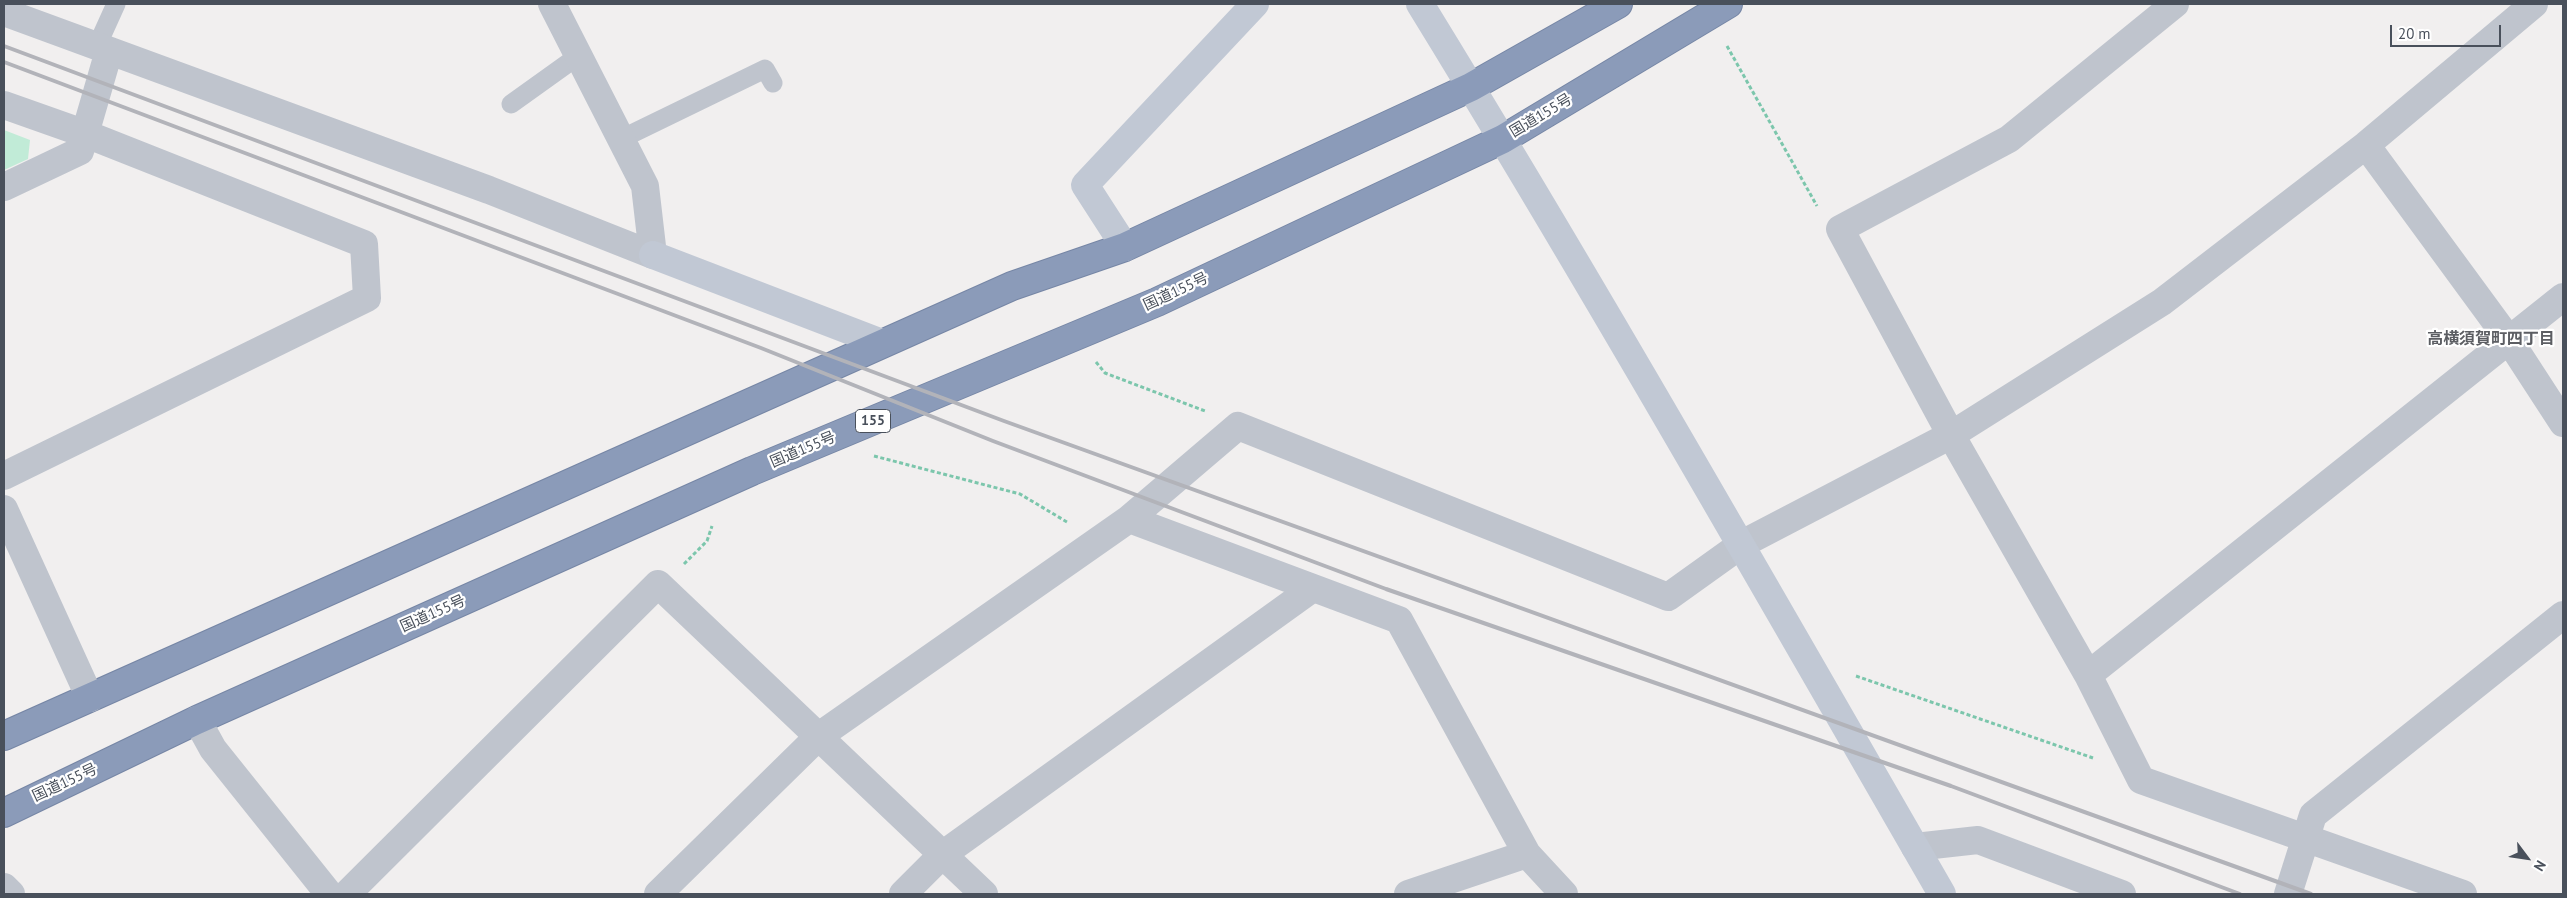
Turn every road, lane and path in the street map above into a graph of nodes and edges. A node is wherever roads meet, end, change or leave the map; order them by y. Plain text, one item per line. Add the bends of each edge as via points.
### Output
1 (116, 4) edge
2 (552, 4) edge
3 (1255, 4) edge
4 (1420, 4) edge
5 (1618, 4) edge
6 (1728, 4) edge
7 (2175, 4) edge
8 (2534, 4) edge
9 (4, 12) edge
10 (1727, 46) dead end
11 (103, 49) junction
12 (578, 56) junction
13 (772, 83) dead end
14 (1471, 87) junction
15 (511, 104) dead end
16 (4, 105) edge
17 (86, 134) junction
18 (621, 139) junction
19 (1503, 139) junction
20 (2366, 145) junction
21 (4, 187) edge
22 (1840, 229) junction
23 (1125, 247) junction
24 (653, 254) junction
25 (2563, 297) edge
26 (2510, 340) junction
27 (882, 343) junction
28 (1092, 357) dead end
29 (2563, 423) edge
30 (1238, 426) junction
31 (1951, 435) junction
32 (870, 454) dead end
33 (4, 476) edge
34 (4, 509) edge
35 (1129, 519) junction
36 (714, 521) dead end
37 (1742, 544) junction
38 (1085, 550) junction
39 (661, 587) junction
40 (1313, 588) junction
41 (2563, 615) edge
42 (1808, 660) junction
43 (2088, 675) junction
44 (90, 698) junction
45 (198, 720) junction
46 (4, 736) edge
47 (819, 736) junction
48 (2139, 774) junction
49 (4, 813) edge
50 (2307, 838) junction
51 (1914, 847) junction
52 (1527, 854) junction
53 (942, 856) junction
54 (4, 887) edge
55 (11, 894) edge
56 (329, 894) edge
57 (347, 894) edge
58 (658, 894) edge
59 (903, 894) edge
60 (984, 894) edge
61 (1408, 894) edge
62 (1564, 894) edge
63 (1942, 894) edge
64 (2122, 894) edge
65 (2288, 894) edge
66 (2463, 894) edge

1 - 11 lane
2 - 12 street
3 - 23 street via 1085,184
4 - 14 street
5 - 14 highway
6 - 19 highway, 国道155号 / 155
7 - 22 street via 2009,139
8 - 20 street
9 - 11 street
10 - 22 path via 1819,210
11 - 17 street
11 - 24 street via 489,190
12 - 15 lane
12 - 18 street
13 - 18 lane via 765,69
14 - 19 street
14 - 23 highway
16 - 17 street
17 - 21 street via 80,151
17 - 33 street via 364,244 367,298
18 - 24 street via 645,186
19 - 37 street
19 - 45 highway, 国道155号 / 155 via 1157,302 752,471
20 - 26 street
20 - 31 street via 2162,302
22 - 31 street
23 - 27 highway via 1012,286
24 - 27 street
25 - 26 street
26 - 29 street
26 - 43 street
27 - 44 highway
28 - 30 path via 1105,373
30 - 35 street
30 - 37 street via 1668,598
31 - 37 street
31 - 43 street
32 - 38 path via 1020,494 1069,523
34 - 44 street
35 - 38 street
35 - 40 street
36 - 39 path via 707,541
37 - 42 street
38 - 47 street
39 - 47 street
39 - 57 street via 658,584
40 - 52 street via 1399,620
40 - 53 street
41 - 50 street via 2314,815
42 - 48 path
42 - 51 street
43 - 48 street
44 - 46 highway
45 - 49 highway, 国道155号 / 155
45 - 56 street via 213,749
47 - 53 street
47 - 58 street
48 - 50 street via 2142,780
50 - 65 street
50 - 66 street
51 - 63 street
51 - 64 street via 1978,840
52 - 61 street
52 - 62 street
53 - 59 street
53 - 60 street
54 - 55 street

